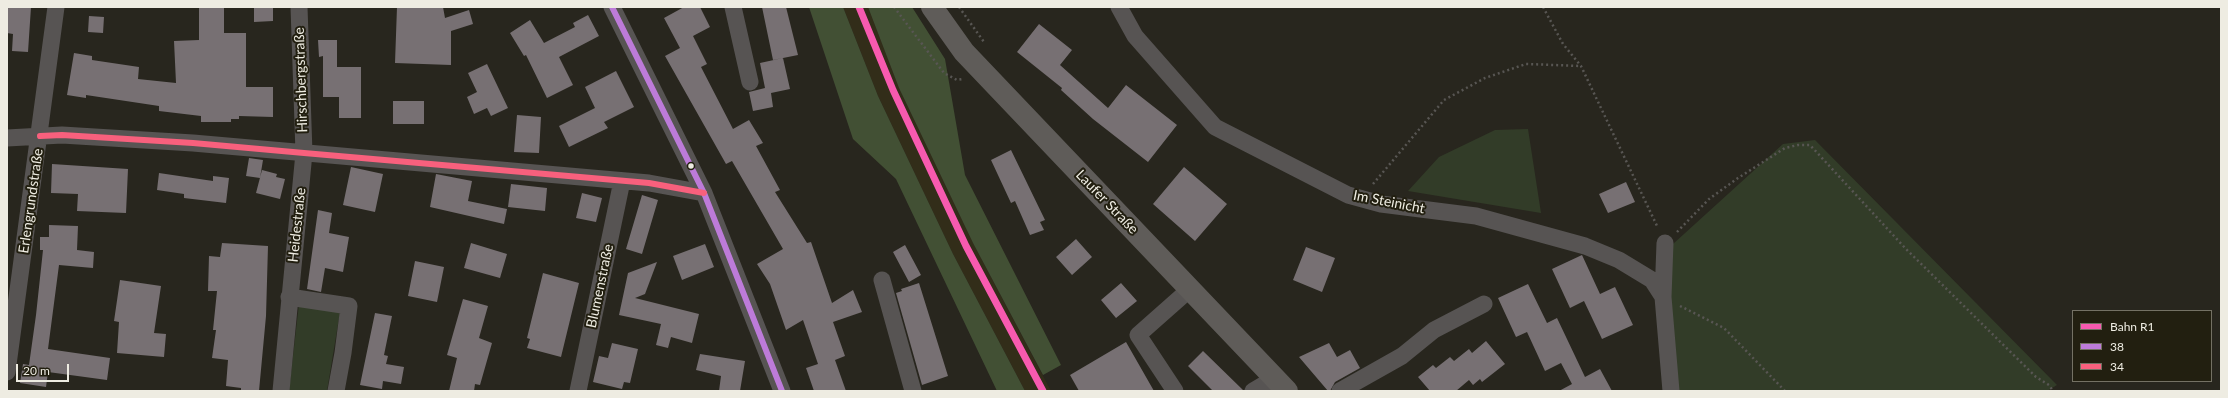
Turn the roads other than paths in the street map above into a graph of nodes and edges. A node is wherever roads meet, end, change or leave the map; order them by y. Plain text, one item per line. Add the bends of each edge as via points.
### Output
1 (56, 7) edge
2 (298, 7) edge
3 (612, 7) edge
4 (733, 7) edge
5 (932, 7) edge
6 (1118, 7) edge
7 (750, 82) dead end
8 (40, 136) junction
9 (7, 138) edge
10 (304, 152) junction
11 (622, 181) junction
12 (704, 193) junction
13 (1665, 243) road end
14 (882, 280) dead end
15 (1190, 289) junction
16 (289, 297) junction
17 (1663, 297) junction
18 (1484, 304) dead end
19 (7, 372) edge
20 (1281, 384) edge
21 (281, 391) edge
22 (336, 391) edge
23 (578, 391) edge
24 (782, 391) edge
25 (913, 391) edge
26 (1175, 391) edge
27 (1253, 391) edge
28 (1340, 391) edge
29 (1671, 391) edge

1 - 8 street, Erlengrundstraße
2 - 10 street, Hirschbergstraße
3 - 12 street
4 - 7 street
5 - 15 main road, Laufer Straße via 964,52
6 - 17 street, Im Steinicht via 1135,36 1215,127 1348,195 1381,204 1476,216 1585,246 1619,260 1652,280
8 - 9 street
8 - 10 street via 62,135
8 - 19 street, Erlengrundstraße
10 - 11 street
10 - 16 street, Heidestraße
11 - 12 street
11 - 23 street, Blumenstraße
12 - 24 street
13 - 17 street, Im Steinicht
14 - 25 street
15 - 20 main road, Laufer Straße
15 - 26 street via 1138,335
16 - 21 street, Heidestraße
16 - 22 street via 349,306
17 - 29 street, Im Steinicht
18 - 28 street via 1434,330 1402,356
20 - 27 street

